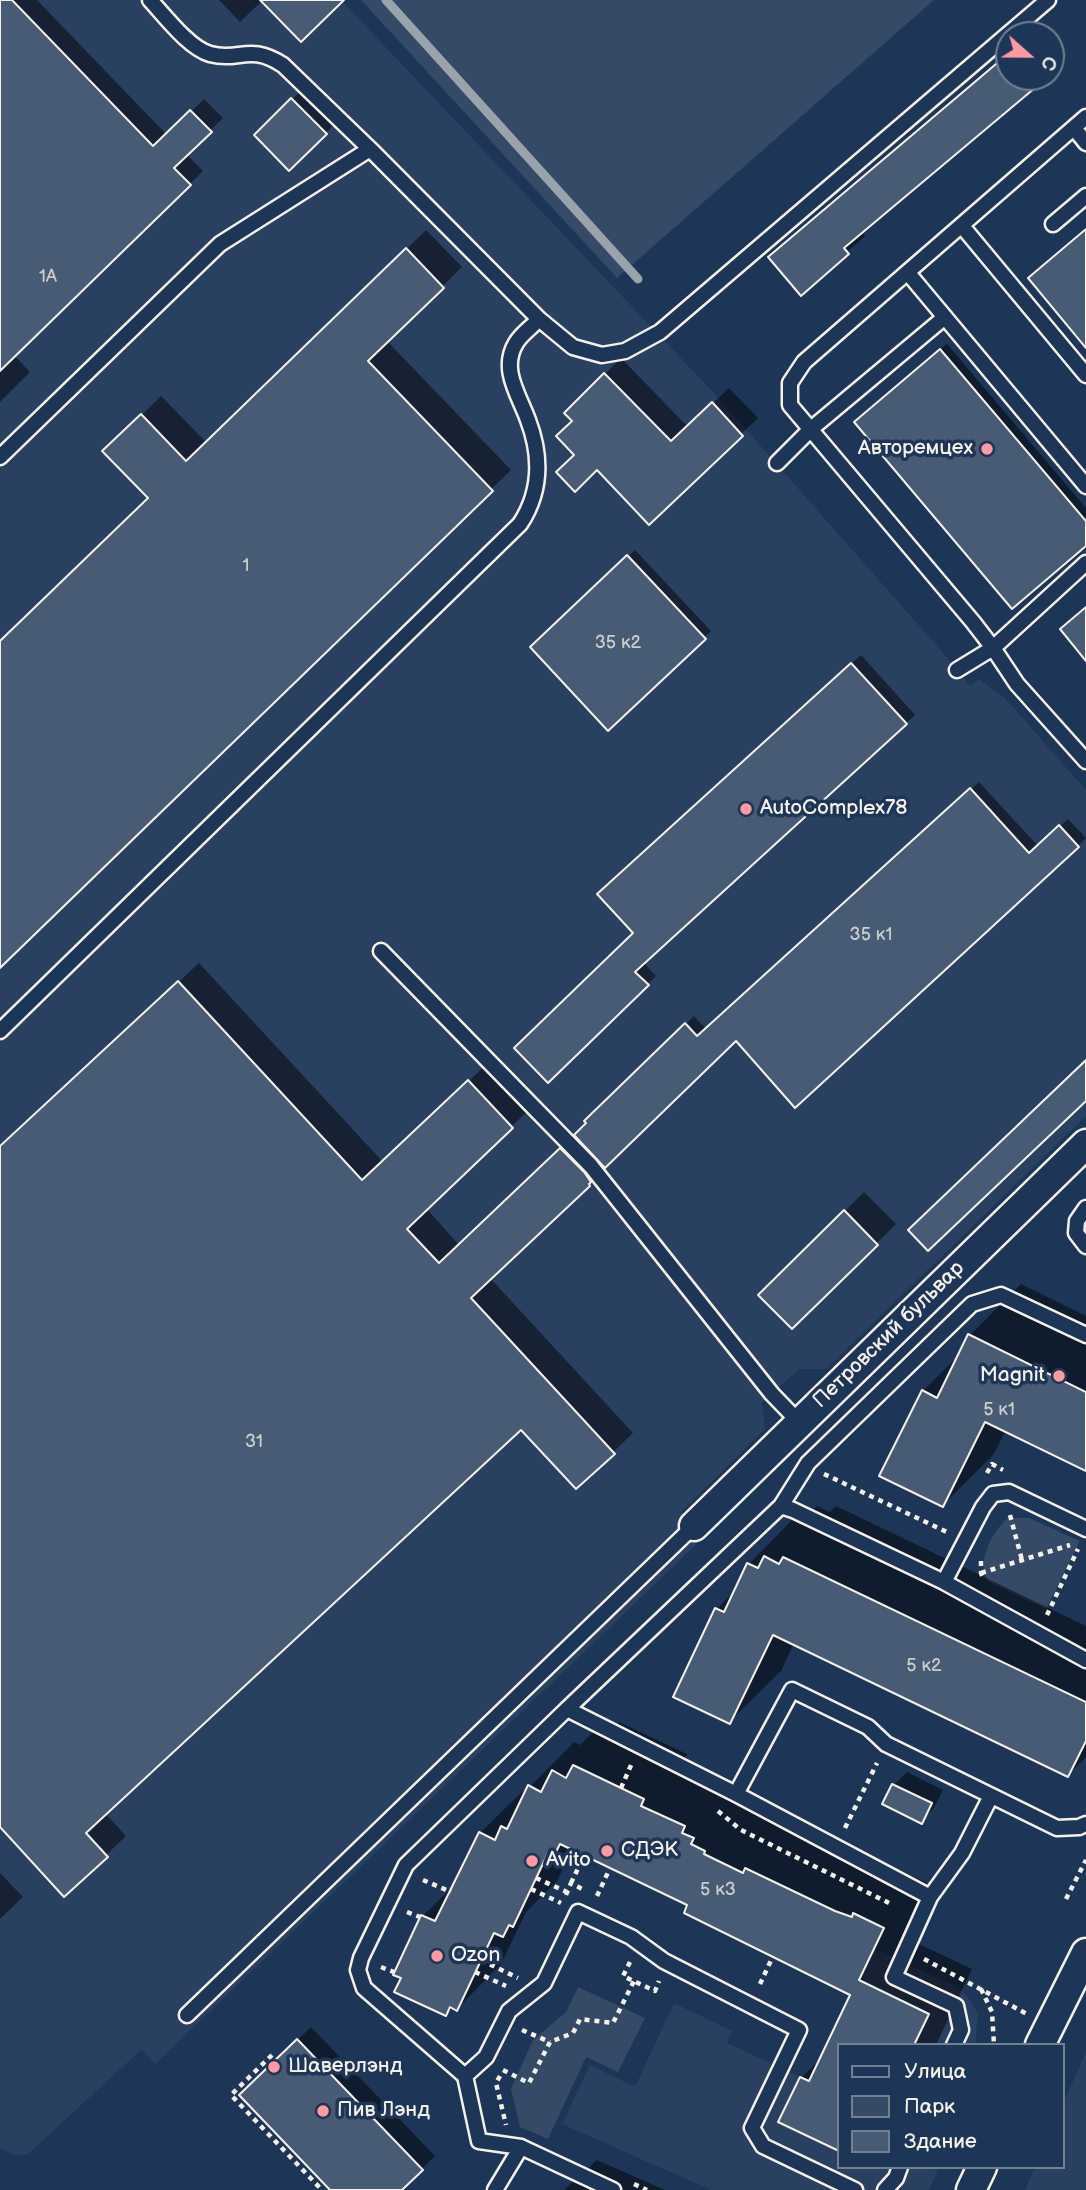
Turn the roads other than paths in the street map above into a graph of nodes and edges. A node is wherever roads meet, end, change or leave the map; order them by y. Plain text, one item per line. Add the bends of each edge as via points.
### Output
1 (150, 0) edge
2 (1048, 0) edge
3 (1086, 117) edge
4 (1074, 128) junction
5 (1086, 143) edge
6 (370, 149) junction
7 (1086, 196) edge
8 (1054, 224) dead end
9 (962, 226) junction
10 (908, 273) junction
11 (945, 317) junction
12 (539, 319) junction
13 (1086, 375) edge
14 (811, 429) junction
15 (0, 457) edge
16 (777, 463) dead end
17 (1086, 486) edge
18 (1086, 563) edge
19 (993, 648) junction
20 (957, 670) dead end
21 (1086, 761) edge
22 (381, 951) dead end
23 (0, 1031) edge
24 (1086, 1144) edge
25 (1086, 1208) edge
26 (1086, 1246) edge
27 (1086, 1335) edge
28 (799, 1422) junction
29 (781, 1506) junction
30 (694, 1526) joint
31 (1086, 1529) edge
32 (944, 1583) junction
33 (1086, 1660) edge
34 (567, 1709) junction
35 (736, 1794) junction
36 (991, 1796) junction
37 (1086, 1824) edge
38 (930, 1897) junction
39 (1086, 1952) edge
40 (187, 2015) dead end
41 (1045, 2035) edge
42 (955, 2043) edge
43 (465, 2076) junction
44 (521, 2147) junction
45 (900, 2169) edge
46 (981, 2169) edge
47 (618, 2185) edge
48 (495, 2190) edge
49 (855, 2190) edge
50 (886, 2190) edge
51 (971, 2190) edge

1 - 6 lane via 196,48 211,54 268,55 283,65
2 - 12 lane via 660,332 625,351 602,355 573,347
3 - 4 lane
4 - 5 lane
4 - 9 lane
6 - 12 lane
6 - 15 lane via 220,244
7 - 8 lane
9 - 10 lane
9 - 13 lane
10 - 11 lane
10 - 14 lane via 804,362 790,383 790,405
11 - 14 lane
11 - 17 lane
12 - 23 lane via 516,343 508,366 536,455 538,483 531,508 520,524
14 - 16 lane
14 - 19 lane
18 - 19 lane
19 - 20 lane
19 - 21 lane via 1017,684
22 - 28 lane via 591,1166
24 - 28 street, Петровский бульвар
25 - 26 lane via 1077,1221 1076,1233
27 - 29 lane via 1001,1295 972,1304 808,1463
28 - 30 street, Петровский бульвар
29 - 32 lane
29 - 34 lane
30 - 40 lane
31 - 32 lane via 1009,1492 993,1494
32 - 33 lane
34 - 35 lane
34 - 43 lane via 407,1865 361,1958 358,1970 364,1988
35 - 36 lane via 792,1690
35 - 38 lane
36 - 37 lane via 1057,1828
36 - 38 lane via 962,1853
38 - 42 lane via 894,1977 956,2006 961,2030
39 - 41 street
43 - 44 lane via 479,2141
43 - 49 lane via 486,2057 509,2011 544,1983 578,1912 799,2030 752,2128 763,2147
44 - 47 lane
44 - 48 lane
45 - 50 lane
46 - 51 street

